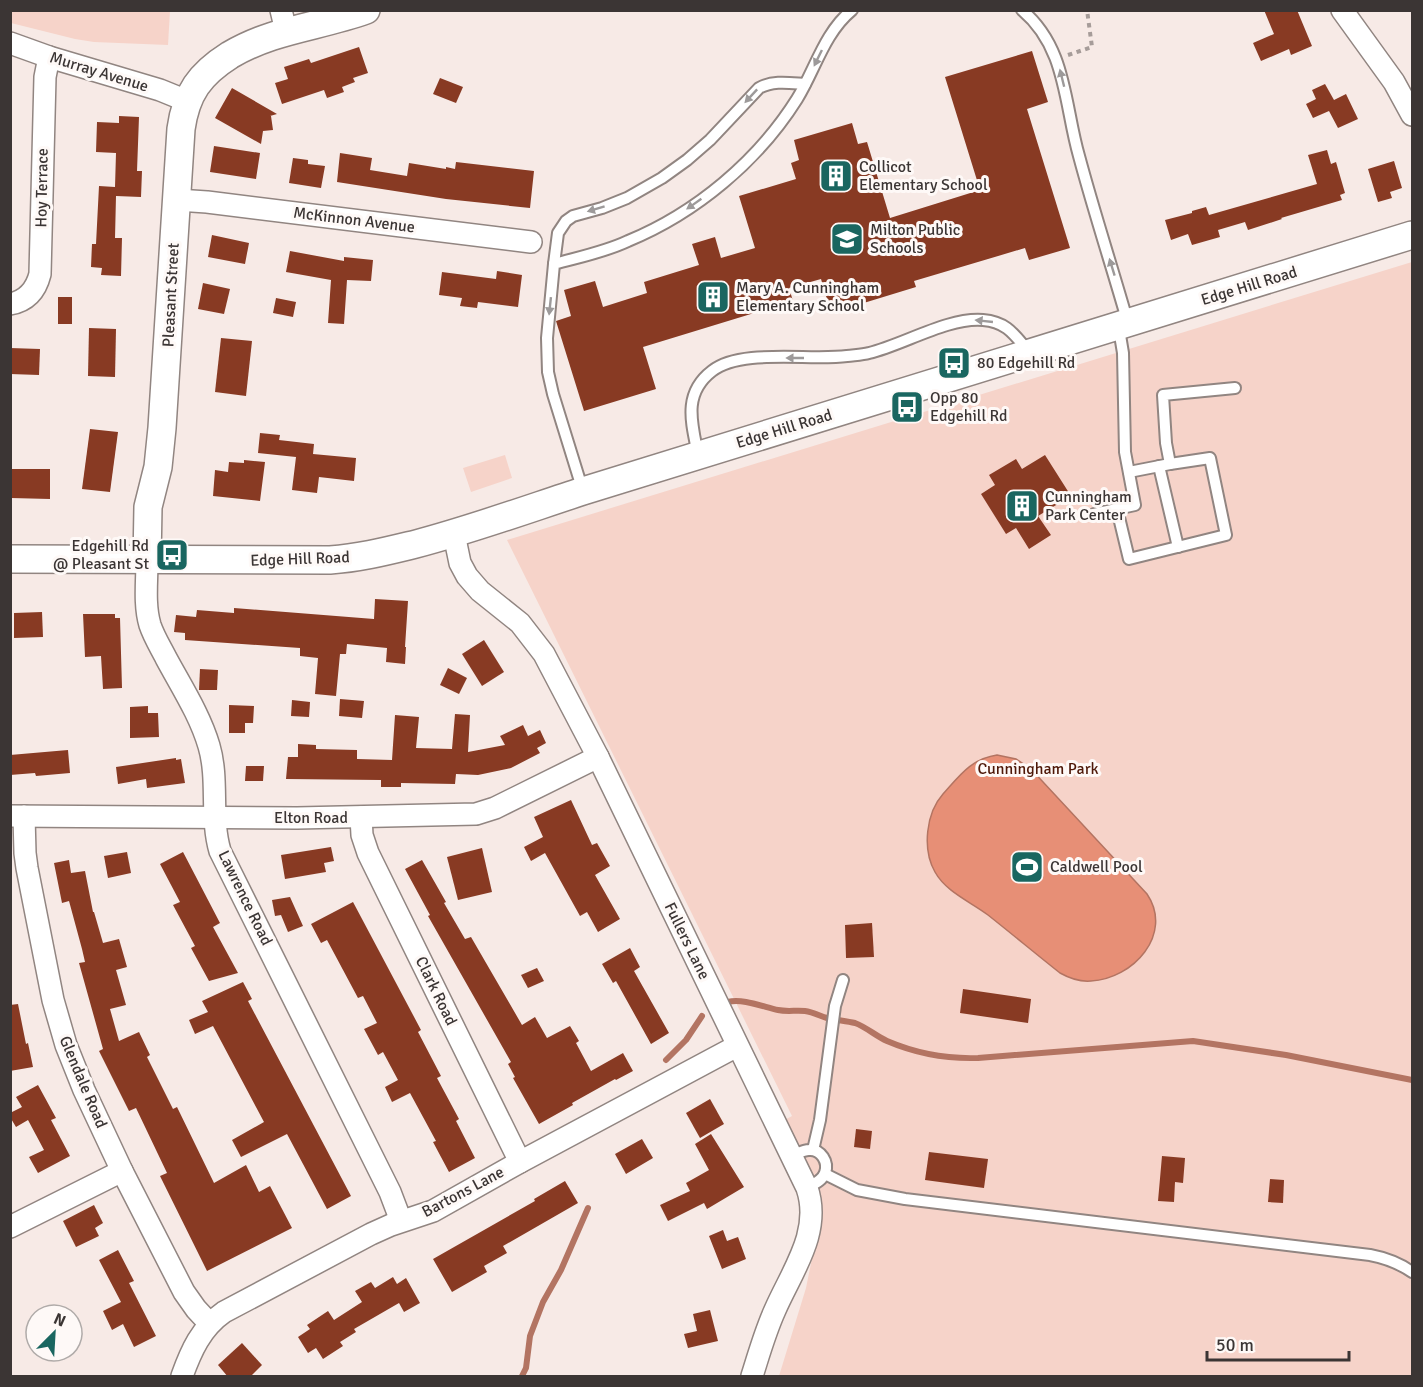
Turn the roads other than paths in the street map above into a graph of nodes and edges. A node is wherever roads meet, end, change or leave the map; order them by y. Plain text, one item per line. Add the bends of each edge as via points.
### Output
1 (366, 10) edge
2 (852, 10) edge
3 (1022, 10) edge
4 (1342, 10) edge
5 (283, 21) edge
6 (10, 43) edge
7 (49, 57) junction
8 (805, 84) junction
9 (187, 101) junction
10 (1413, 115) edge
11 (177, 200) junction
12 (1413, 235) edge
13 (531, 242) dead end
14 (554, 264) junction
15 (10, 304) edge
16 (1123, 325) junction
17 (1030, 353) junction
18 (1235, 388) dead end
19 (698, 455) junction
20 (1164, 465) junction
21 (1129, 472) junction
22 (584, 490) junction
23 (1117, 509) junction
24 (1094, 514) dead end
25 (454, 534) junction
26 (1178, 547) junction
27 (10, 559) edge
28 (147, 561) junction
29 (598, 757) junction
30 (17, 816) edge
31 (361, 817) junction
32 (215, 818) junction
33 (843, 980) dead end
34 (737, 1046) junction
35 (813, 1150) junction
36 (791, 1156) junction
37 (520, 1162) junction
38 (122, 1171) junction
39 (825, 1174) junction
40 (807, 1188) junction
41 (401, 1221) junction
42 (10, 1227) edge
43 (1413, 1272) edge
44 (210, 1323) junction
45 (182, 1377) edge
46 (752, 1377) edge

1 - 5 street, Pleasant Street
2 -> 8 lane via 833,31
16 -> 3 lane via 1056,59 1045,35
4 - 10 street
5 - 9 street, Pleasant Street via 202,76
6 - 7 street, Murray Avenue
7 - 9 street, Murray Avenue
7 - 15 street, Hoy Terrace via 45,77 39,274 29,297
8 -> 14 lane via 757,150 699,201 628,242
8 -> 14 lane via 774,83 759,88 715,135 662,178 627,198 566,221 558,233
9 - 11 street, Pleasant Street via 181,129
11 - 13 street, McKinnon Avenue
11 - 28 street, Pleasant Street via 166,386 158,467 148,507
12 - 16 street, Edge Hill Road
14 -> 22 lane via 548,372
16 - 17 street, Edge Hill Road
16 - 21 lane via 1120,335 1124,442
17 - 19 street, Edge Hill Road
17 -> 19 lane via 1010,329 983,320 942,327 870,353 843,357 760,357 723,364 711,371 692,399
18 - 20 lane via 1163,395
19 - 22 street, Edge Hill Road
20 - 21 lane
20 - 26 lane
20 - 26 lane via 1210,458 1227,536
21 - 23 lane via 1135,505
22 - 25 street, Edge Hill Road
23 - 24 lane
23 - 26 lane via 1129,559
25 - 28 street, Edge Hill Road via 350,559
25 - 29 street, Fullers Lane via 467,576 532,637
27 - 28 street
28 - 32 street, Lawrence Road via 150,624 209,746
29 - 31 street, Elton Road via 485,812
29 - 34 street, Fullers Lane
30 - 32 street, Elton Road
30 - 38 street, Glendale Road via 58,1021 77,1075
31 - 32 street, Elton Road
31 - 37 street, Clark Road via 368,853
32 - 41 street, Lawrence Road via 220,851
33 - 35 lane via 835,1006
34 - 36 street, Fullers Lane
34 - 37 street, Bartons Lane
35 - 36 lane
35 - 39 lane via 826,1163
36 - 40 street, Fullers Lane
37 - 41 street, Bartons Lane via 433,1212
38 - 42 street
38 - 44 street, Glendale Road via 184,1292
39 - 40 lane
39 - 43 lane via 869,1193 1370,1255
40 - 46 street, Fullers Lane via 812,1210 809,1234 771,1320
41 - 44 street, Bartons Lane via 255,1295
44 - 45 street, Bartons Lane via 194,1346

